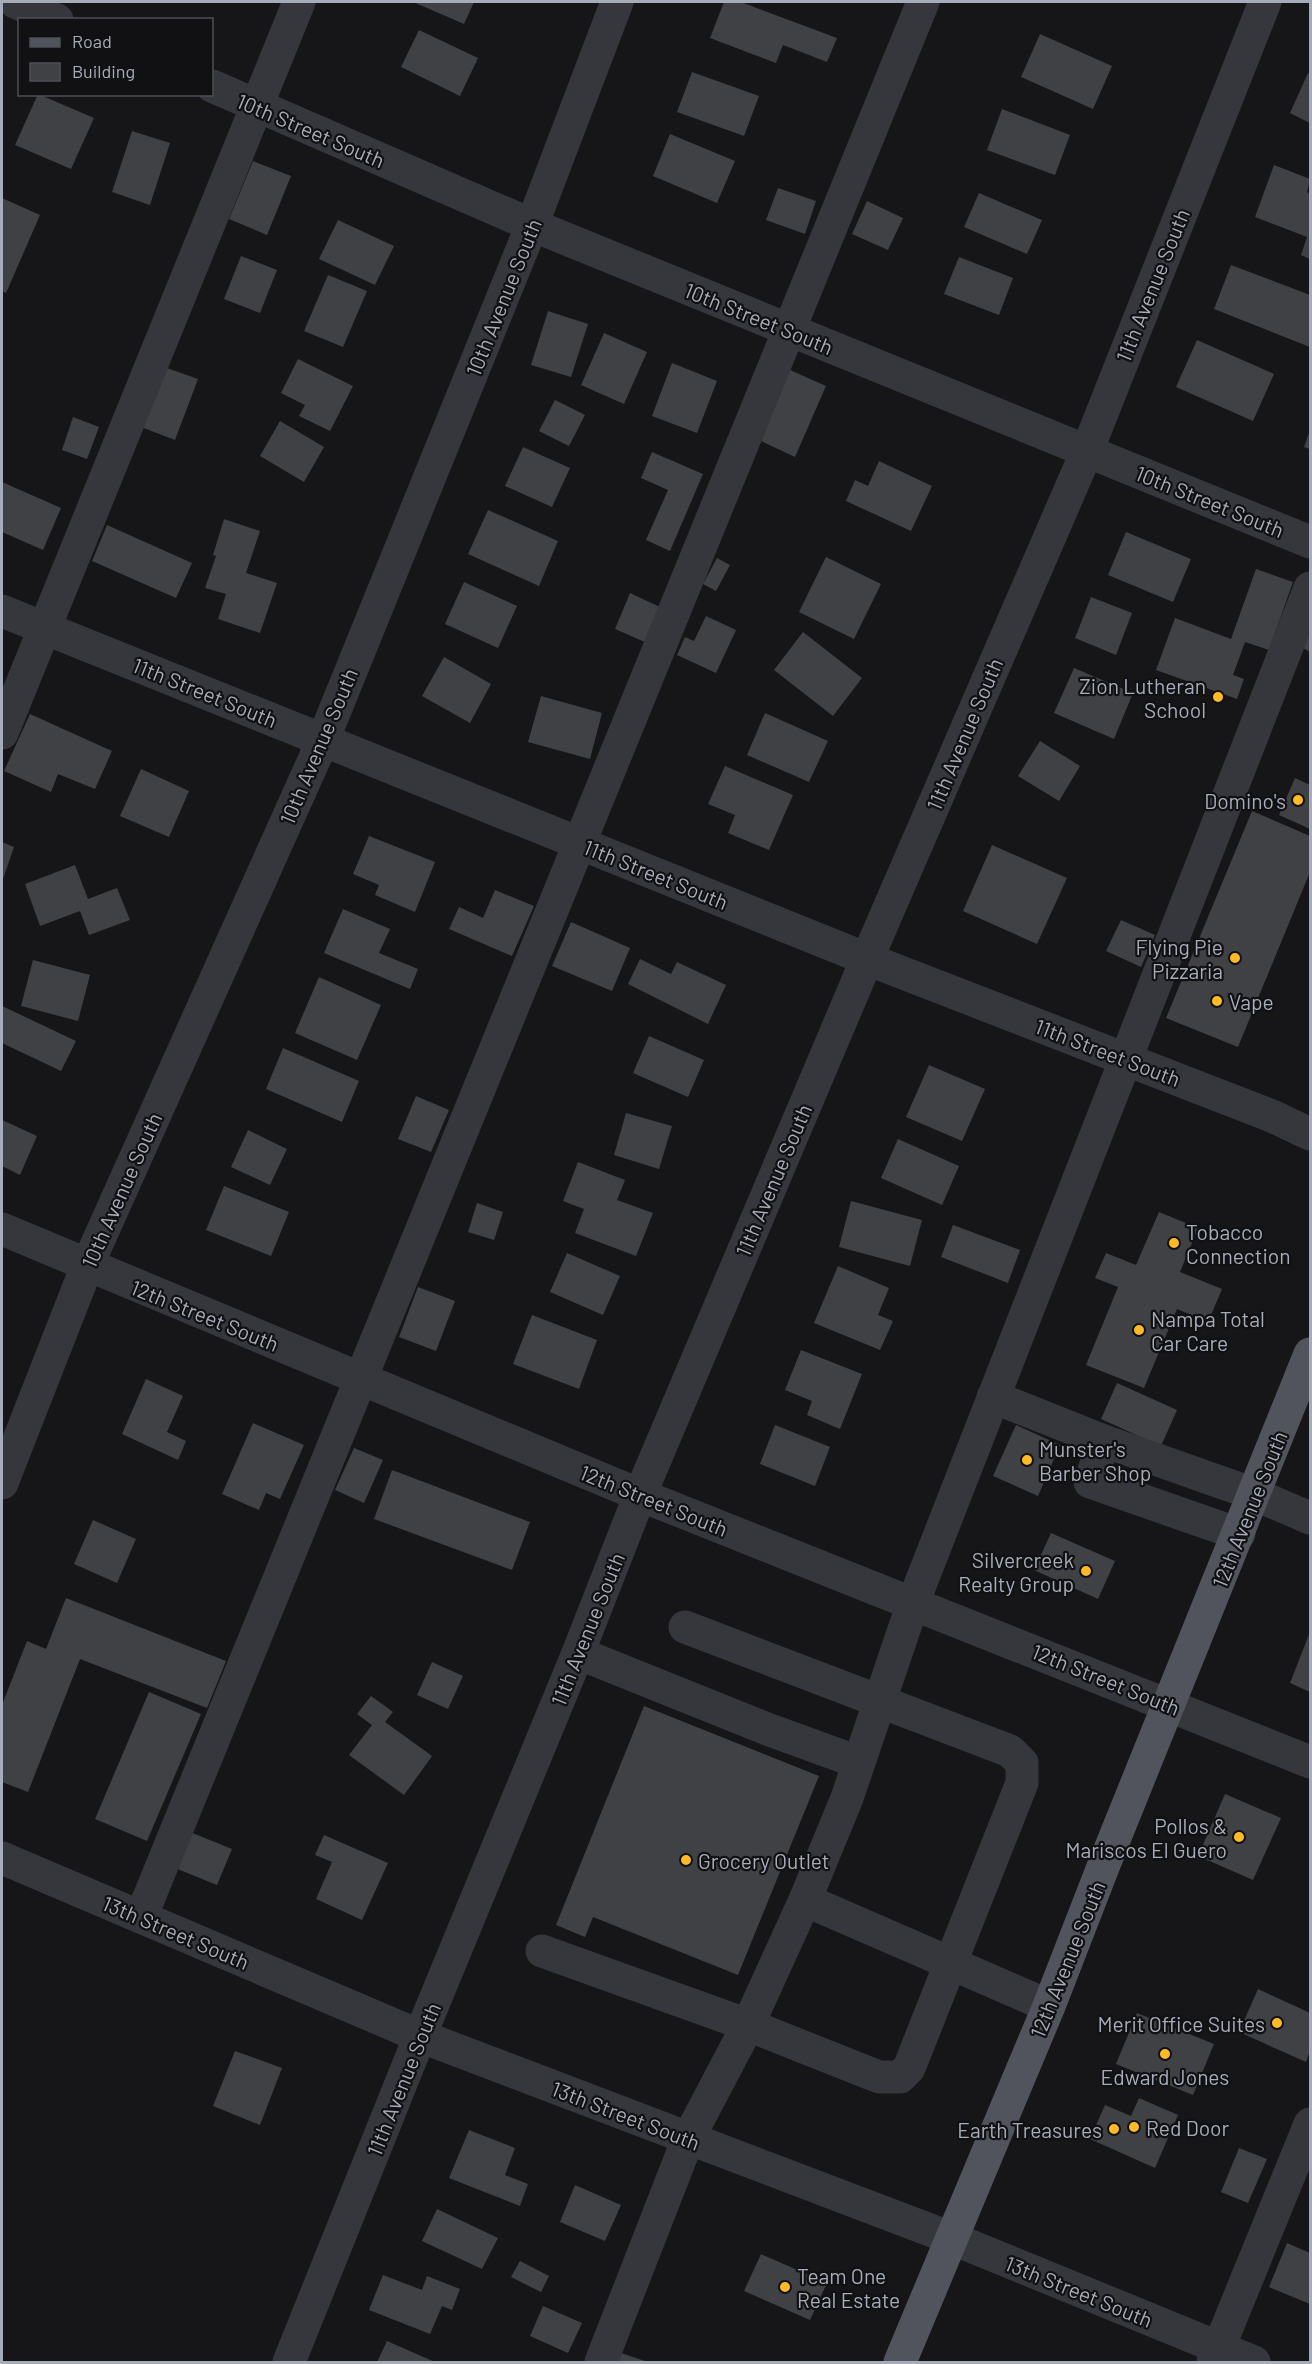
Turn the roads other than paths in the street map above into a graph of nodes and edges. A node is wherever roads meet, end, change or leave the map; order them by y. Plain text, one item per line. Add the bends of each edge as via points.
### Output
1 (15, 2) edge
2 (299, 2) edge
3 (617, 2) edge
4 (923, 2) edge
5 (1265, 2) edge
6 (52, 18) edge
7 (213, 86) edge
8 (257, 106) junction
9 (532, 225) junction
10 (789, 330) junction
11 (1087, 451) junction
12 (1311, 542) edge
13 (1311, 588) edge
14 (2, 611) edge
15 (44, 628) junction
16 (2, 733) edge
17 (323, 740) junction
18 (579, 843) junction
19 (867, 959) junction
20 (1125, 1059) junction
21 (1311, 1134) edge
22 (2, 1229) edge
23 (87, 1266) junction
24 (1311, 1354) edge
25 (360, 1379) junction
26 (993, 1397) junction
27 (1104, 1441) junction
28 (1187, 1471) junction
29 (2, 1483) edge
30 (1254, 1494) junction
31 (640, 1495) junction
32 (1172, 1510) junction
33 (1311, 1518) edge
34 (1239, 1534) junction
35 (913, 1603) junction
36 (685, 1627) dead end
37 (578, 1653) junction
38 (879, 1701) junction
39 (1170, 1704) junction
40 (858, 1762) junction
41 (1311, 1762) edge
42 (2, 1858) edge
43 (805, 1900) junction
44 (141, 1917) junction
45 (542, 1951) dead end
46 (950, 1964) junction
47 (1049, 2006) junction
48 (748, 2025) junction
49 (420, 2036) junction
50 (1311, 2124) edge
51 (688, 2139) junction
52 (951, 2238) junction
53 (1216, 2355) edge
54 (289, 2362) edge
55 (600, 2362) edge
56 (900, 2362) edge
57 (1254, 2362) edge

1 - 6 street
2 - 8 street
3 - 9 street, 10th Avenue South
4 - 10 street
5 - 11 street, 11th Avenue South
7 - 8 street, 10th Street South
8 - 9 street, 10th Street South
8 - 15 street
9 - 10 street, 10th Street South
9 - 17 street, 10th Avenue South
10 - 11 street, 10th Street South
10 - 18 street
11 - 12 street, 10th Street South
11 - 19 street, 11th Avenue South
13 - 20 street
14 - 15 street, 11th Street South
15 - 16 street
15 - 17 street, 11th Street South
17 - 18 street, 11th Street South
17 - 23 street, 10th Avenue South
18 - 19 street, 11th Street South
18 - 25 street
19 - 20 street, 11th Street South
19 - 31 street, 11th Avenue South
20 - 21 street, 11th Street South
20 - 26 street
22 - 23 street, 12th Street South
23 - 25 street, 12th Street South
23 - 29 street, 10th Avenue South
24 - 30 main road, 12th Avenue South
25 - 31 street, 12th Street South
25 - 44 street
26 - 27 street
26 - 35 street
27 - 28 street
27 - 32 street via 1090,1482
28 - 30 street
28 - 32 street
30 - 33 street
30 - 34 main road, 12th Avenue South
31 - 35 street, 12th Street South
31 - 37 street, 11th Avenue South
32 - 34 street
34 - 39 main road, 12th Avenue South
35 - 38 street
35 - 39 street, 12th Street South
36 - 38 street
37 - 40 street
37 - 49 street, 11th Avenue South
38 - 40 street
38 - 46 street via 1010,1751 1022,1763 1022,1783
39 - 41 street, 12th Street South
39 - 47 main road, 12th Avenue South
40 - 43 street
42 - 44 street, 13th Street South
43 - 46 street
43 - 48 street
44 - 49 street, 13th Street South
45 - 48 street
46 - 47 street
46 - 48 street via 909,2068 900,2077 879,2077
47 - 52 main road, 12th Avenue South
48 - 51 street
49 - 51 street, 13th Street South
49 - 54 street, 11th Avenue South
50 - 53 street
51 - 52 street, 13th Street South
51 - 55 street
52 - 53 street, 13th Street South
52 - 56 main road, 12th Avenue South
53 - 57 street, 13th Street South

